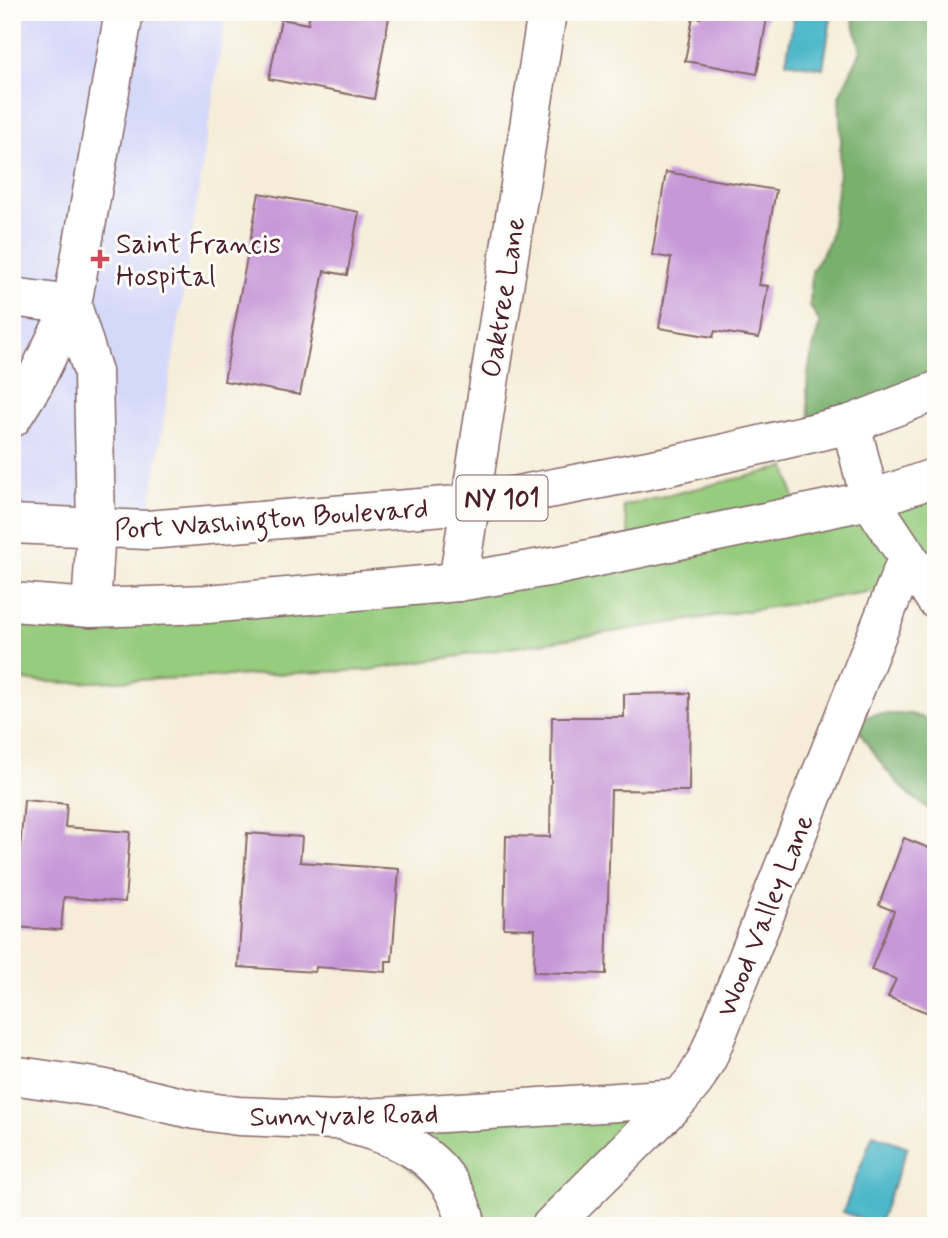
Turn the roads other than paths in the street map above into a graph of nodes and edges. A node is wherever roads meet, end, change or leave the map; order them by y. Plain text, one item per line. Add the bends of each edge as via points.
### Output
1 (124, 12) edge
2 (547, 12) edge
3 (12, 296) edge
4 (72, 305) junction
5 (936, 391) edge
6 (12, 418) edge
7 (851, 425) junction
8 (936, 477) edge
9 (870, 500) junction
10 (470, 504) junction
11 (12, 524) edge
12 (96, 529) junction
13 (907, 559) junction
14 (458, 583) junction
15 (936, 600) edge
16 (12, 602) edge
17 (91, 608) junction
18 (12, 1075) edge
19 (680, 1098) junction
20 (334, 1120) junction
21 (467, 1226) edge
22 (551, 1226) edge

1 - 4 street
2 - 10 street, Oaktree Lane
3 - 4 street
4 - 6 street
4 - 12 street via 93,372
5 - 7 street, Port Washington Boulevard / NY 101
7 - 9 street
7 - 10 street, Port Washington Boulevard / NY 101
8 - 9 street
9 - 13 street
9 - 14 street
10 - 12 street, Port Washington Boulevard / NY 101 via 147,530
10 - 14 street, Oaktree Lane
11 - 12 street, Port Washington Boulevard / NY 101
12 - 17 street
13 - 15 street
13 - 19 street, Wood Valley Lane via 708,1057
14 - 17 street via 206,604
16 - 17 street
18 - 20 street, Sunnyvale Road via 101,1088 195,1110
19 - 20 street, Sunnyvale Road
19 - 22 street, Wood Valley Lane
20 - 21 street via 419,1153 442,1170 456,1189

